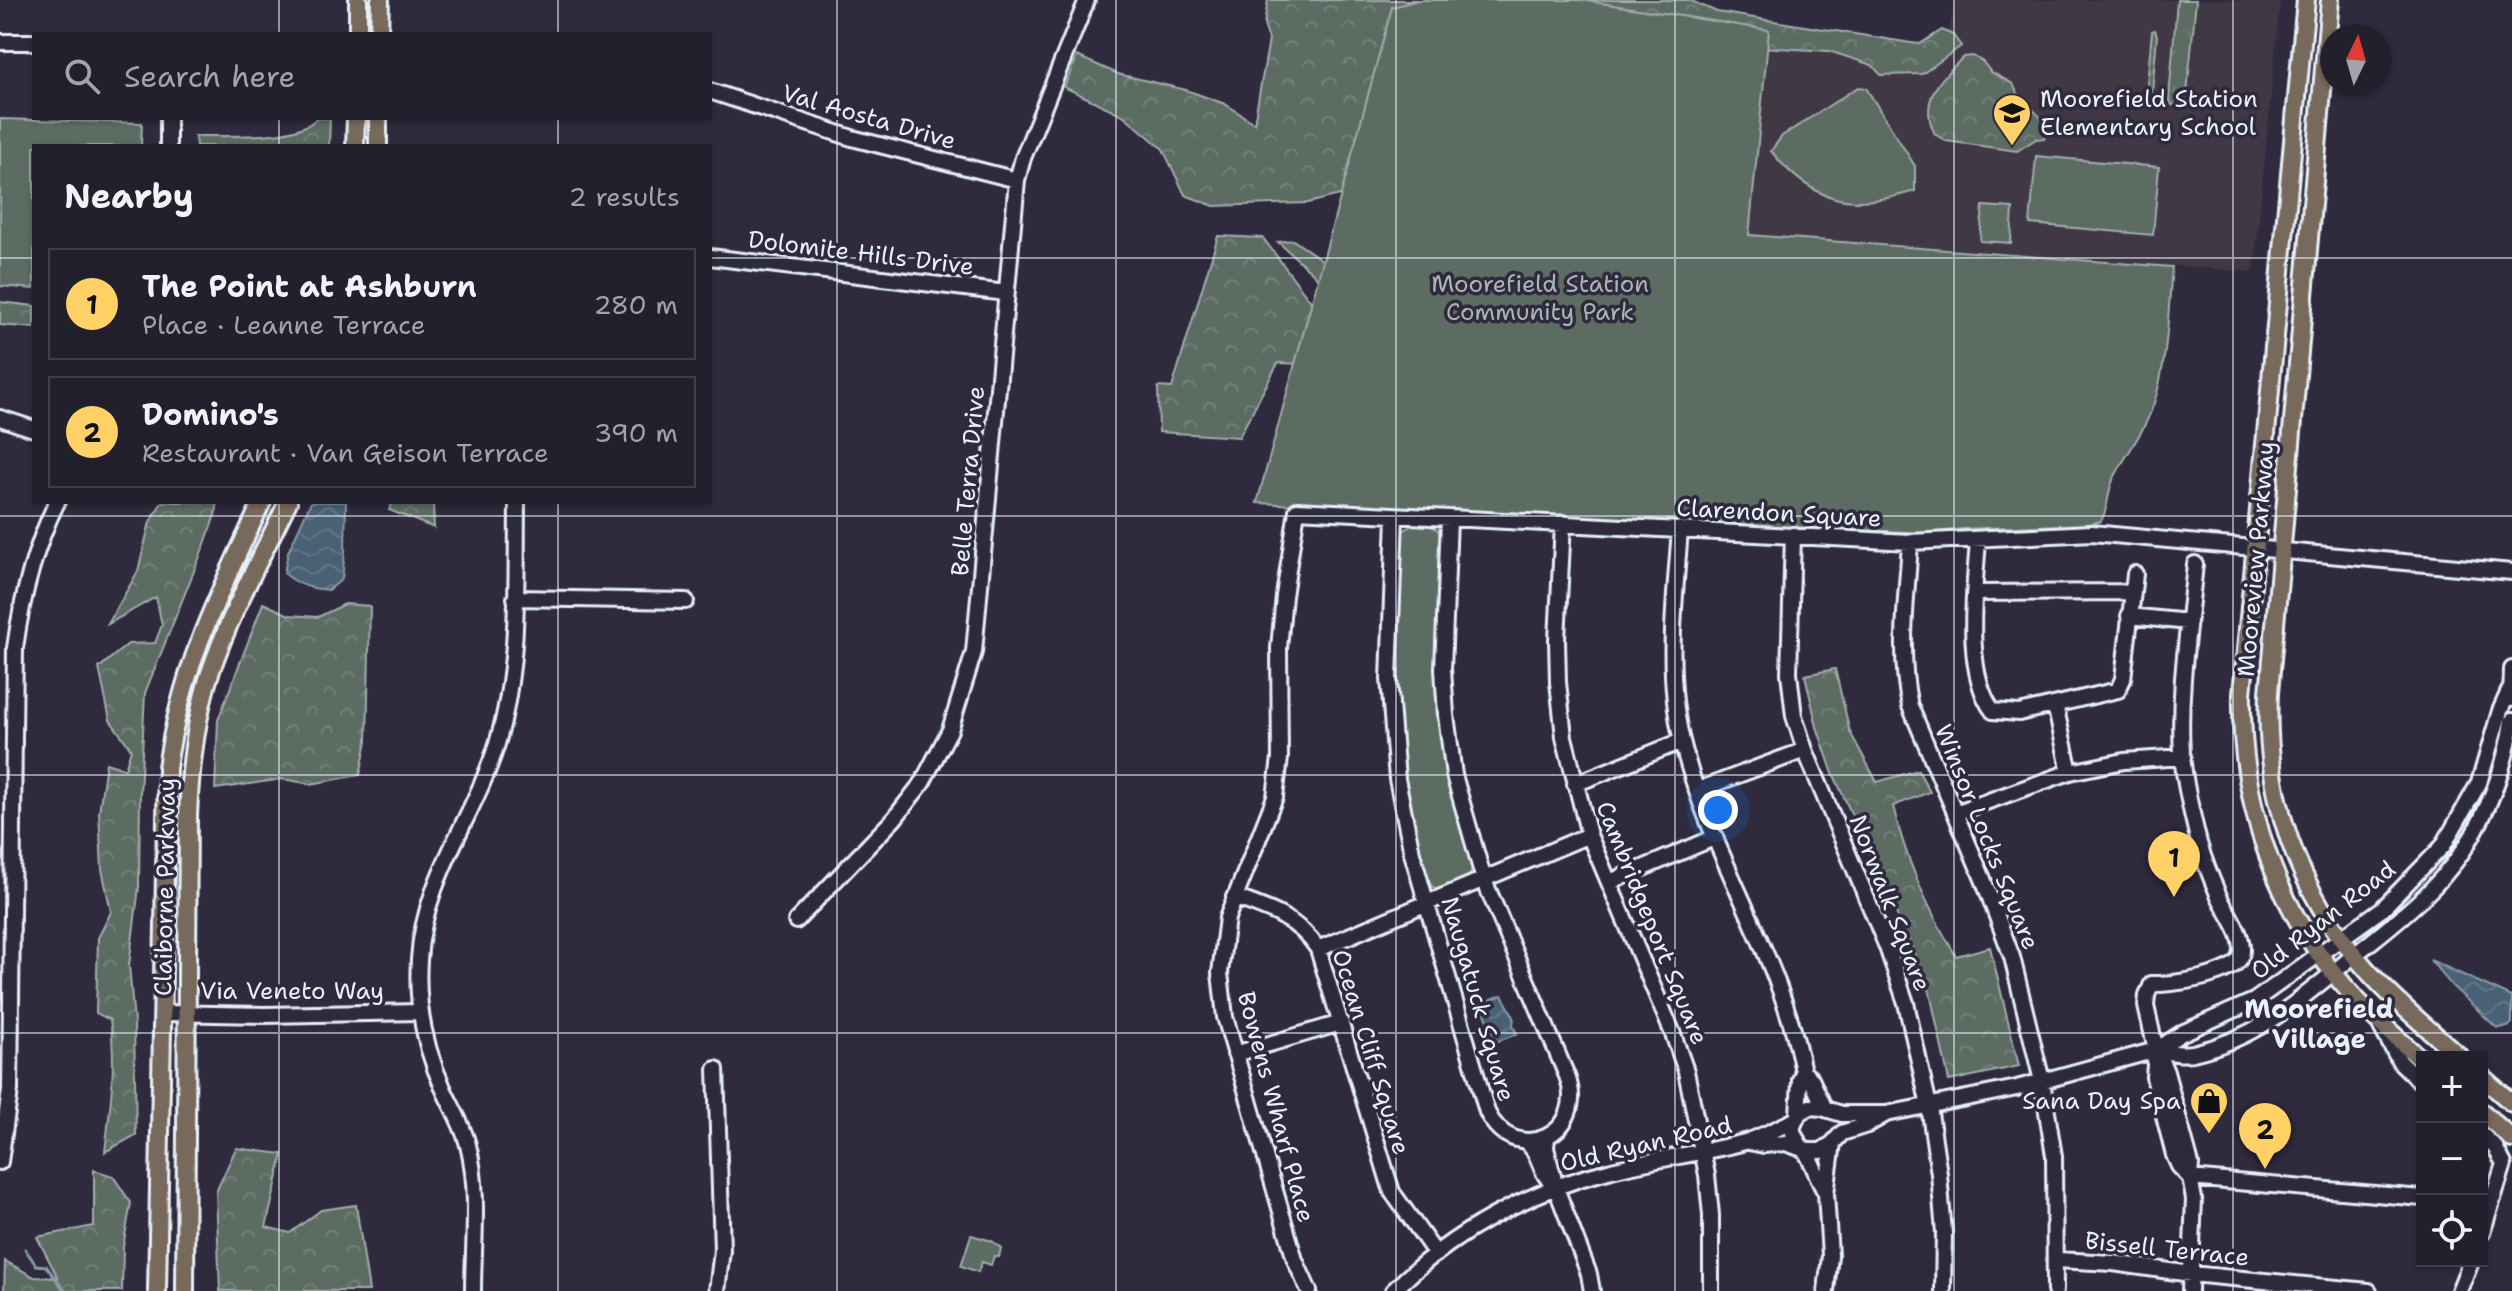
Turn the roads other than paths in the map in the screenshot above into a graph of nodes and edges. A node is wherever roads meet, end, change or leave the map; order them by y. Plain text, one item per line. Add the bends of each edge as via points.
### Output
1 (358, 0) edge
2 (380, 0) edge
3 (1087, 0) edge
4 (2306, 0) edge
5 (2330, 0) edge
6 (358, 32) edge
7 (379, 32) edge
8 (0, 42) edge
9 (32, 42) edge
10 (712, 92) edge
11 (168, 120) edge
12 (356, 120) edge
13 (378, 120) edge
14 (168, 144) edge
15 (355, 144) edge
16 (378, 144) edge
17 (1017, 180) junction
18 (712, 257) edge
19 (1006, 293) junction
20 (0, 418) edge
21 (32, 428) edge
22 (56, 504) edge
23 (261, 504) edge
24 (287, 504) edge
25 (517, 504) edge
26 (1297, 510) joint
27 (1395, 516) junction
28 (1449, 519) junction
29 (1563, 523) junction
30 (1680, 529) junction
31 (1793, 535) junction
32 (1978, 540) junction
33 (1910, 542) junction
34 (2257, 549) junction
35 (2281, 551) junction
36 (2195, 564) dead end
37 (2512, 572) edge
38 (2135, 574) dead end
39 (2132, 592) junction
40 (1976, 593) junction
41 (515, 598) junction
42 (686, 601) dead end
43 (2129, 616) junction
44 (2189, 622) junction
45 (2511, 682) edge
46 (2055, 705) junction
47 (2512, 707) edge
48 (7, 713) edge
49 (2512, 721) edge
50 (1682, 741) junction
51 (1805, 750) junction
52 (2508, 751) edge
53 (2183, 757) junction
54 (2070, 772) junction
55 (1575, 784) junction
56 (1698, 790) junction
57 (1955, 813) junction
58 (1589, 835) junction
59 (1716, 837) junction
60 (1484, 880) junction
61 (1610, 882) junction
62 (1234, 897) junction
63 (1427, 903) junction
64 (796, 921) dead end
65 (2341, 938) junction
66 (1318, 949) junction
67 (2320, 954) junction
68 (2354, 956) junction
69 (2335, 973) junction
70 (421, 1012) junction
71 (164, 1013) junction
72 (186, 1013) junction
73 (2377, 1020) junction
74 (1341, 1023) junction
75 (2156, 1050) junction
76 (2453, 1051) edge
77 (1235, 1054) junction
78 (2416, 1055) edge
79 (716, 1069) dead end
80 (1803, 1072) junction
81 (2416, 1077) edge
82 (2042, 1081) junction
83 (2488, 1082) edge
84 (2512, 1103) edge
85 (1929, 1106) junction
86 (1827, 1110) junction
87 (1886, 1114) junction
88 (1796, 1117) junction
89 (2488, 1117) edge
90 (1547, 1137) junction
91 (2512, 1139) edge
92 (1525, 1141) junction
93 (2488, 1141) edge
94 (1749, 1142) junction
95 (1834, 1142) junction
96 (1801, 1146) junction
97 (1702, 1151) junction
98 (0, 1162) edge
99 (2190, 1178) junction
100 (1556, 1188) junction
101 (1826, 1193) junction
102 (2416, 1197) edge
103 (2488, 1202) edge
104 (1436, 1254) junction
105 (2057, 1260) junction
106 (2469, 1267) edge
107 (2191, 1274) junction
108 (157, 1291) edge
109 (185, 1291) edge
110 (473, 1291) edge
111 (717, 1291) edge
112 (1309, 1291) edge
113 (1393, 1291) edge
114 (1592, 1291) edge
115 (1711, 1291) edge
116 (1826, 1291) edge
117 (1943, 1291) edge
118 (2055, 1291) edge
119 (2190, 1291) edge
120 (2369, 1291) edge
121 (2459, 1291) edge

1 - 6 main road
2 - 7 main road
3 - 17 street, Belle Terra Drive
4 - 34 main road, Mooreview Parkway
5 - 35 main road, Mooreview Parkway
8 - 9 street
10 - 17 street, Val Aosta Drive via 852,138
11 - 14 street
12 - 15 main road
13 - 16 main road
17 - 19 street, Belle Terra Drive
18 - 19 street, Dolomite Hills Drive
19 - 64 street, Belle Terra Drive via 974,652 961,702 922,783
20 - 21 street
22 - 48 street via 19,614
23 - 71 main road, Claiborne Parkway via 197,644 171,737
24 - 72 main road, Claiborne Parkway via 224,638 197,723 188,816
25 - 41 street
26 - 27 street, Clarendon Square
26 - 62 street, Bowens Wharf Place via 1279,648 1276,789
27 - 28 street, Clarendon Square
27 - 63 street, Naugatuck Square via 1389,679 1393,749
28 - 29 street, Clarendon Square
28 - 60 street, Naugatuck Square via 1446,715 1454,775
29 - 30 street, Clarendon Square
29 - 55 street, Cambridgeport Square via 1558,682
30 - 31 street, Clarendon Square
30 - 50 street via 1673,639
31 - 33 street, Clarendon Square
31 - 51 street, Norwalk Square via 1789,673
32 - 33 street, Clarendon Square
32 - 34 street, Clarendon Square via 2092,533
32 - 40 street
33 - 57 street, Winsor Locks Square via 1906,685
34 - 35 street, Clarendon Square
34 - 67 main road, Mooreview Parkway via 2242,694 2244,767 2272,873
35 - 37 street, Clarendon Square
35 - 65 main road, Mooreview Parkway via 2267,725 2275,796 2309,889
36 - 44 street
38 - 39 street
39 - 40 street
39 - 43 street
40 - 46 street via 1973,649 1984,700 1993,711 2005,713
41 - 42 street
41 - 70 street via 512,670 497,741 426,913 419,958
43 - 44 street
43 - 46 street via 2118,690
44 - 53 street
45 - 47 street, Old Ryan Road
45 - 65 street, Old Ryan Road via 2479,783 2443,846 2382,909
46 - 54 street
48 - 98 street via 10,1090
49 - 52 street, Old Ryan Road
50 - 55 street
50 - 56 street
51 - 56 street
51 - 85 street, Norwalk Square via 1898,977
52 - 68 street, Old Ryan Road via 2484,813 2453,865 2424,898
53 - 54 street
53 - 75 street via 2200,844 2243,953 2229,969 2172,985 2152,984 2146,1006
54 - 57 street
55 - 58 street, Cambridgeport Square
56 - 59 street
57 - 82 street, Winsor Locks Square via 2012,957
58 - 60 street
58 - 61 street, Cambridgeport Square
59 - 61 street
59 - 80 street via 1786,1005
60 - 63 street
60 - 90 street, Naugatuck Square via 1570,1084 1571,1109
61 - 97 street, Cambridgeport Square via 1680,1054
62 - 66 street, Ocean Cliff Square via 1289,920
62 - 77 street, Bowens Wharf Place via 1220,973
63 - 66 street
63 - 92 street, Naugatuck Square via 1487,1112 1505,1135
65 - 67 street, Old Ryan Road
65 - 68 main road, Mooreview Parkway
66 - 74 street, Ocean Cliff Square
67 - 69 main road, Mooreview Parkway
67 - 75 street, Old Ryan Road via 2254,1001
68 - 69 street, Old Ryan Road
68 - 76 main road, Mooreview Parkway
69 - 73 main road, Mooreview Parkway
69 - 75 street, Old Ryan Road via 2274,1020 2240,1037 2190,1054
70 - 72 street, Via Veneto Way
70 - 110 street via 434,1067 470,1154
71 - 72 street, Via Veneto Way
71 - 108 main road, Claiborne Parkway
72 - 109 main road, Claiborne Parkway
73 - 78 main road, Mooreview Parkway
73 - 81 street via 2400,1062
74 - 77 street
74 - 104 street, Ocean Cliff Square via 1392,1192
75 - 82 street, Old Ryan Road
75 - 99 street via 2154,1077 2174,1155
77 - 112 street, Bowens Wharf Place via 1295,1260
79 - 111 street via 722,1250
80 - 86 street
80 - 88 street
82 - 85 street, Old Ryan Road
82 - 105 street, Winsor Locks Square via 2054,1156
83 - 84 main road
85 - 87 street, Old Ryan Road
85 - 117 street, Norwalk Square via 1942,1209
86 - 87 street, Old Ryan Road
86 - 88 street, Old Ryan Road via 1810,1107
86 - 95 street via 1837,1122
87 - 95 street, Old Ryan Road via 1842,1133
88 - 94 street, Old Ryan Road
88 - 96 street via 1793,1133
89 - 91 main road
90 - 92 street
90 - 100 street
92 - 100 street
93 - 103 street via 2504,1164
94 - 96 street, Old Ryan Road
94 - 97 street, Old Ryan Road
95 - 96 street, Old Ryan Road via 1821,1151
95 - 101 street
96 - 101 street
97 - 100 street, Old Ryan Road
97 - 115 street, Cambridgeport Square via 1711,1215
99 - 102 street
99 - 107 street
100 - 104 street, Old Ryan Road via 1503,1211
100 - 114 street
101 - 116 street
104 - 113 street, Old Ryan Road
105 - 107 street, Bissell Terrace
105 - 118 street, Winsor Locks Square
106 - 121 street
107 - 119 street
107 - 120 street, Bissell Terrace

